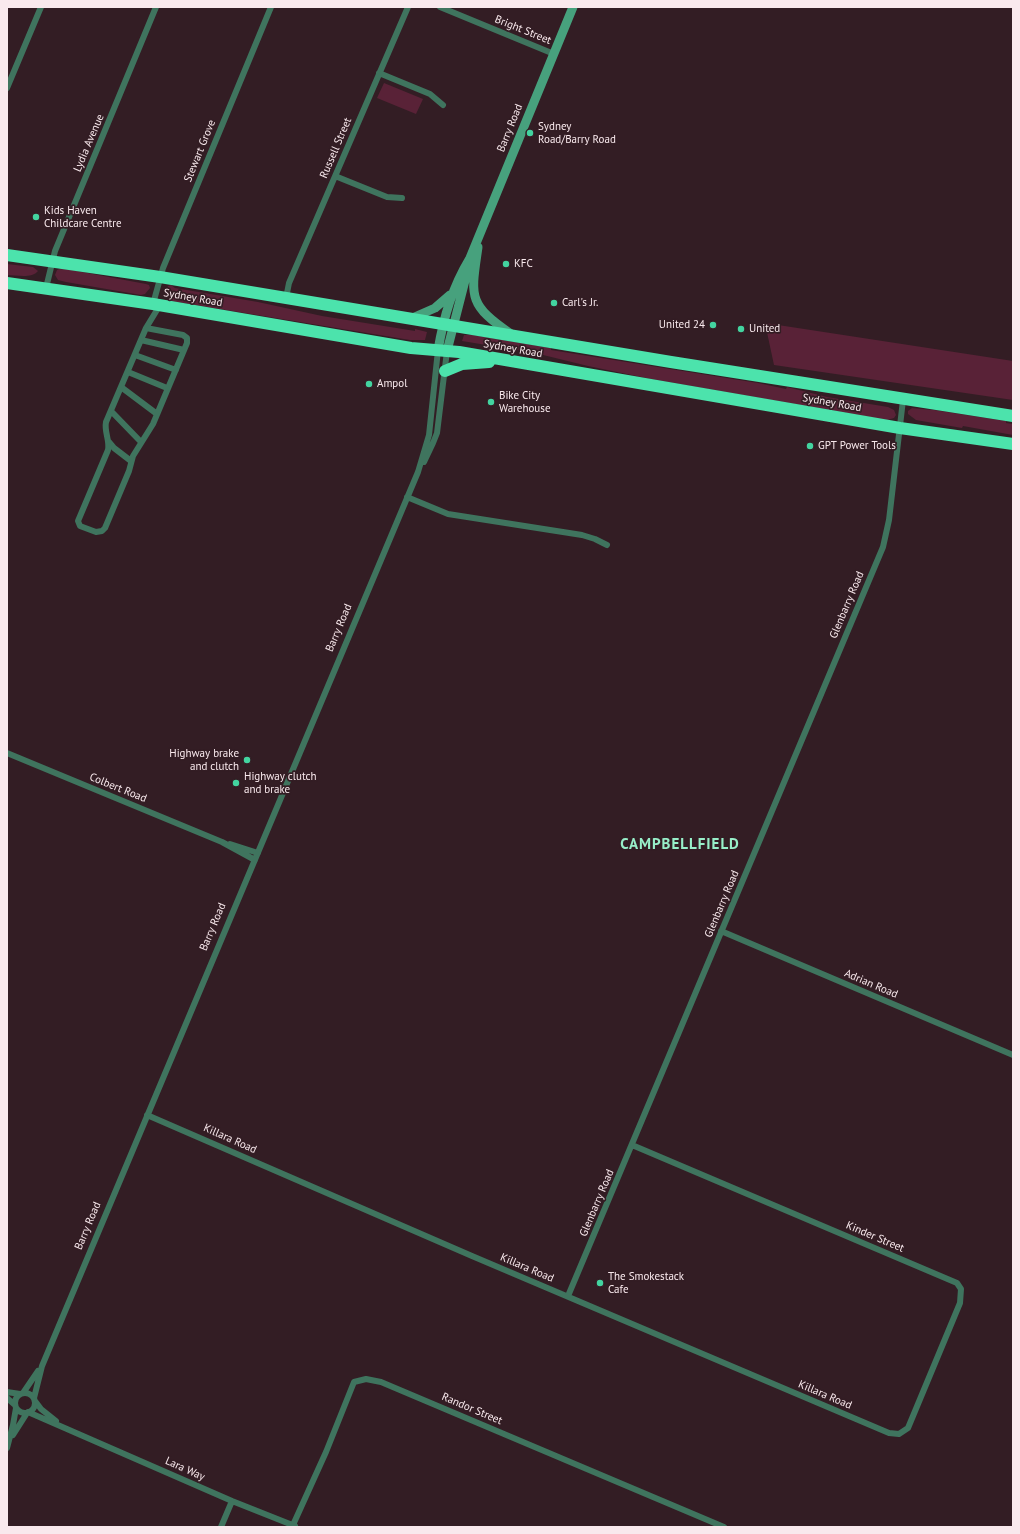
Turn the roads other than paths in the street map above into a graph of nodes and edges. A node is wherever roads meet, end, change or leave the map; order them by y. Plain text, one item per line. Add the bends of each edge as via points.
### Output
1 (41, 7) edge
2 (156, 7) edge
3 (271, 7) edge
4 (408, 7) edge
5 (440, 7) edge
6 (573, 7) edge
7 (554, 54) junction
8 (379, 73) junction
9 (7, 88) edge
10 (443, 105) dead end
11 (335, 176) junction
12 (402, 198) dead end
13 (480, 234) junction
14 (7, 255) edge
15 (470, 258) junction
16 (52, 260) junction
17 (160, 277) junction
18 (7, 283) edge
19 (46, 288) junction
20 (452, 293) junction
21 (286, 298) junction
22 (157, 305) junction
23 (409, 319) junction
24 (448, 325) junction
25 (146, 328) junction
26 (513, 336) junction
27 (141, 340) junction
28 (184, 350) junction
29 (443, 351) junction
30 (135, 355) junction
31 (504, 360) junction
32 (176, 370) junction
33 (445, 371) junction
34 (128, 372) junction
35 (121, 387) junction
36 (167, 388) junction
37 (903, 400) junction
38 (111, 411) junction
39 (157, 414) junction
40 (1013, 416) edge
41 (900, 428) junction
42 (109, 442) junction
43 (141, 442) junction
44 (1013, 444) edge
45 (131, 461) junction
46 (418, 472) junction
47 (407, 497) junction
48 (607, 545) dead end
49 (7, 753) edge
50 (222, 842) junction
51 (258, 853) junction
52 (255, 860) junction
53 (721, 931) junction
54 (1013, 1055) edge
55 (147, 1115) junction
56 (632, 1145) junction
57 (568, 1296) junction
58 (42, 1366) junction
59 (7, 1392) edge
60 (22, 1393) junction
61 (7, 1398) edge
62 (35, 1399) junction
63 (16, 1406) junction
64 (28, 1413) junction
65 (66, 1428) junction
66 (901, 1433) joint
67 (7, 1449) edge
68 (232, 1501) junction
69 (294, 1526) edge
70 (221, 1527) edge
71 (724, 1527) edge

1 - 9 street
2 - 16 street, Lydia Avenue
3 - 17 street, Stewart Grove
4 - 8 street, Russell Street
5 - 7 street, Bright Street
6 - 7 main road, Barry Road
7 - 13 main road, Barry Road
8 - 10 street via 430,94
8 - 11 street, Russell Street
11 - 12 street via 388,197
11 - 21 street, Russell Street
13 - 15 main road, Barry Road
13 - 26 main road via 473,283 474,298 484,312
14 - 16 highway, Sydney Road
15 - 20 main road, Barry Road
15 - 24 main road, Barry Road
16 - 17 highway, Sydney Road
16 - 19 street, Lydia Avenue
17 - 21 highway, Sydney Road
17 - 22 street, Stewart Grove
18 - 19 highway, Sydney Road
19 - 22 highway, Sydney Road
20 - 23 main road via 435,308
20 - 24 main road, Barry Road
21 - 23 highway, Sydney Road
22 - 25 street, Stewart Grove
22 - 29 highway, Sydney Road via 411,348
23 - 24 highway, Sydney Road
24 - 26 highway, Sydney Road
24 - 29 main road, Barry Road
25 - 27 street, Stewart Grove
25 - 28 street via 186,336
26 - 37 highway, Sydney Road
27 - 28 street
27 - 30 street, Stewart Grove
28 - 32 street
29 - 31 highway, Sydney Road
29 - 33 street, Barry Road
29 - 46 street, Barry Road via 429,435
30 - 32 street
30 - 34 street, Stewart Grove
31 - 33 highway via 462,364
31 - 41 highway, Sydney Road
32 - 36 street
33 - 46 street, Barry Road via 437,433
34 - 35 street, Stewart Grove
34 - 36 street
35 - 38 street, Stewart Grove
35 - 39 street
36 - 39 street
37 - 40 highway, Sydney Road
37 - 41 street, Glenbarry Road
38 - 42 street, Stewart Grove via 105,425
38 - 43 street
39 - 43 street
41 - 44 highway, Sydney Road
41 - 53 street, Glenbarry Road via 884,542
42 - 45 street
42 - 45 street via 106,456 78,521 80,526 96,532 104,530
43 - 45 street
46 - 47 street, Barry Road
47 - 48 street via 448,514 582,535
47 - 51 street, Barry Road
49 - 50 street, Colbert Road
50 - 51 street, Colbert Road
50 - 52 street, Colbert Road
51 - 52 street, Barry Road
52 - 55 street, Barry Road
53 - 54 street, Adrian Road
53 - 56 street, Glenbarry Road
55 - 57 street, Killara Road
55 - 58 street, Barry Road
56 - 57 street, Glenbarry Road
56 - 66 street, Kinder Street via 957,1283 961,1293 960,1303 910,1426
57 - 66 street, Killara Road via 889,1433
58 - 60 street, Barry Road
58 - 62 street, Barry Road
59 - 60 street
60 - 62 street via 29,1394
60 - 63 street via 16,1398
61 - 63 street
62 - 64 street via 35,1407
62 - 65 street via 40,1409
63 - 64 street via 21,1412
63 - 67 street
64 - 65 street
64 - 67 street via 14,1433
65 - 68 street, Lara Way
68 - 69 street, Lara Way
68 - 70 street
69 - 71 street, Randor Street via 354,1382 366,1379 381,1382

